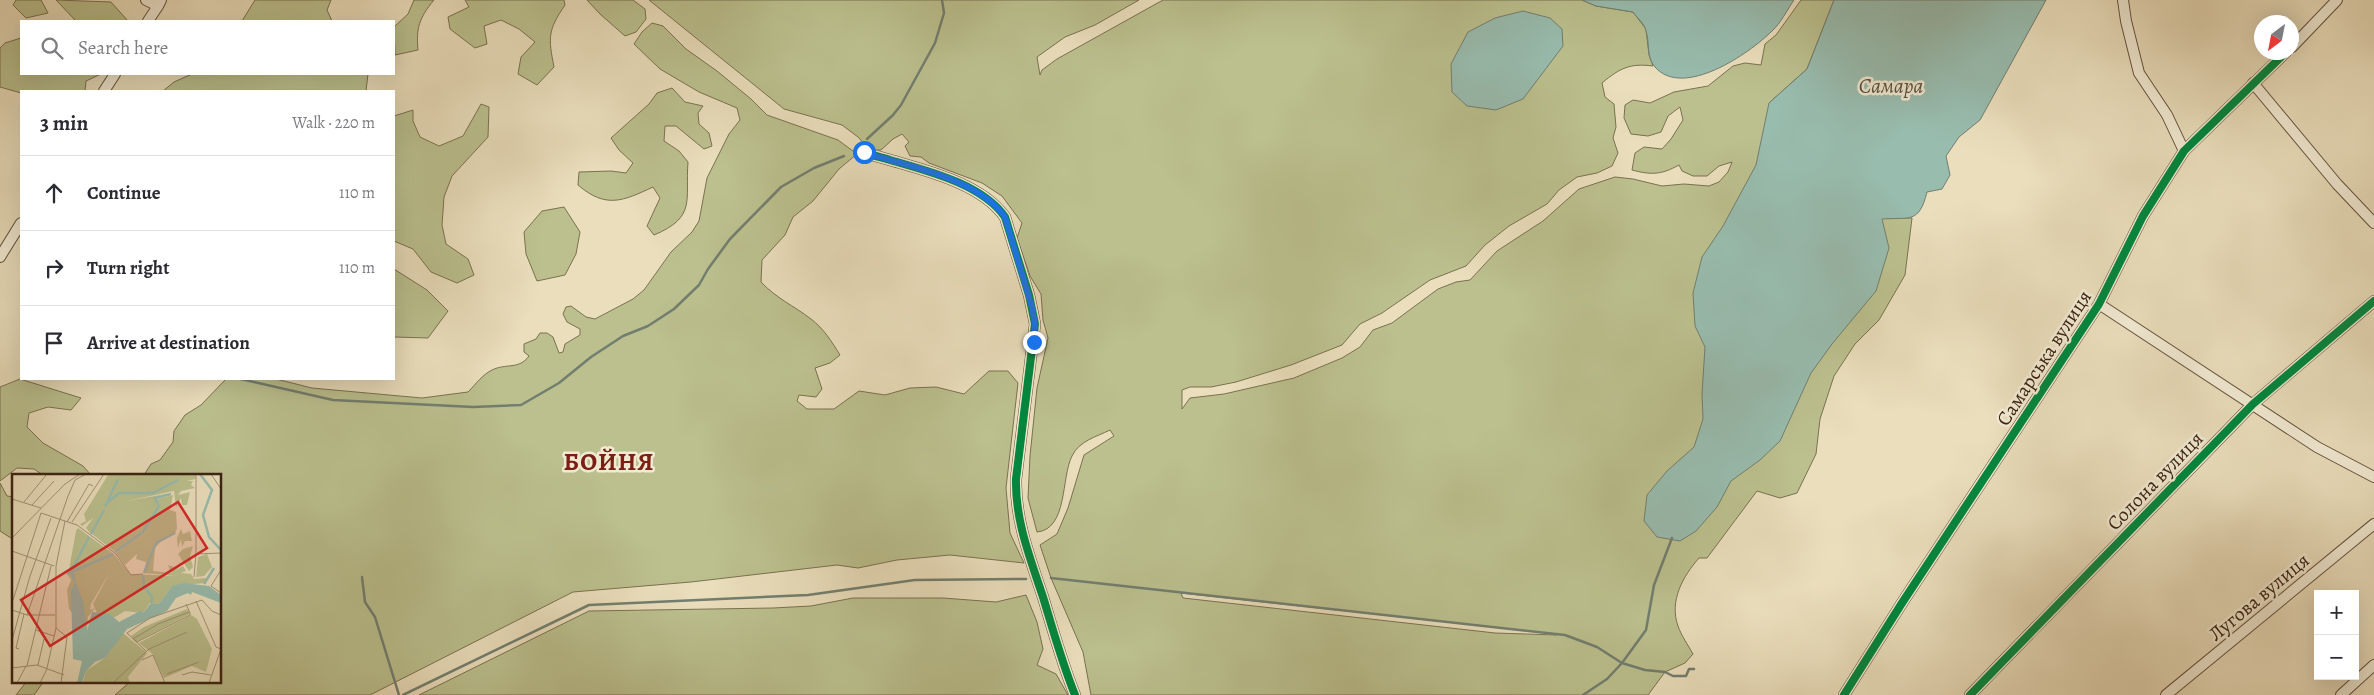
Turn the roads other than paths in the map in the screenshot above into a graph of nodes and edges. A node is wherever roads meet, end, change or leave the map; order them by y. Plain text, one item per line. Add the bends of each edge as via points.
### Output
1 (146, 0) edge
2 (2123, 0) edge
3 (2337, 0) edge
4 (159, 3) edge
5 (149, 20) edge
6 (2299, 40) edge
7 (2277, 60) edge
8 (114, 75) edge
9 (2253, 83) junction
10 (105, 90) edge
11 (2184, 151) junction
12 (864, 152) dead end
13 (2374, 223) edge
14 (20, 225) edge
15 (0, 256) edge
16 (2374, 300) edge
17 (2099, 304) junction
18 (2252, 404) junction
19 (2374, 477) edge
20 (2374, 524) edge
21 (2374, 665) edge
22 (1075, 695) edge
23 (1844, 695) edge
24 (1970, 695) edge
25 (2166, 695) edge
26 (2342, 695) edge

1 - 4 street
2 - 11 street via 2139,73 2167,115
3 - 6 street
4 - 5 street
7 - 9 street, Самарська вулиця
8 - 10 street
9 - 11 street, Самарська вулиця
9 - 13 street
11 - 17 street, Самарська вулиця via 2144,216
12 - 22 street via 976,190 998,206 1005,217 1035,324 1015,500 1060,658
14 - 15 street
16 - 18 street, Солона вулиця
17 - 18 street
17 - 23 street, Самарська вулиця
18 - 19 street via 2317,446
18 - 24 street, Солона вулиця
20 - 25 street, Лугова вулиця
21 - 26 street

